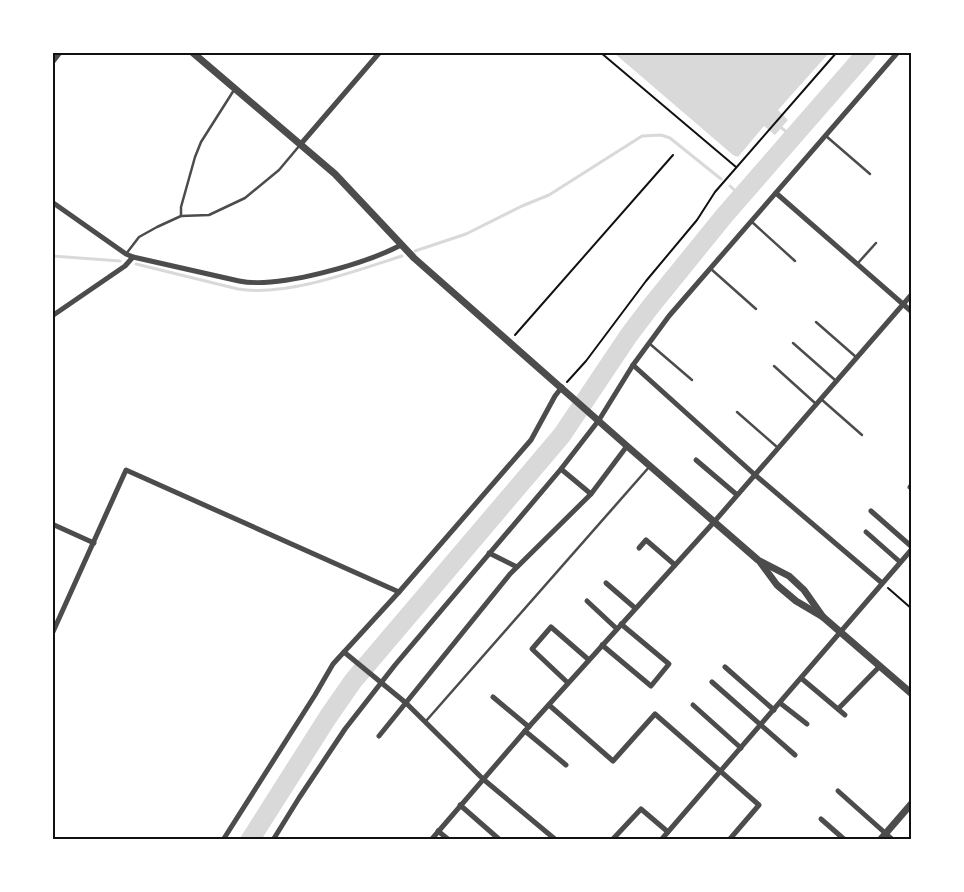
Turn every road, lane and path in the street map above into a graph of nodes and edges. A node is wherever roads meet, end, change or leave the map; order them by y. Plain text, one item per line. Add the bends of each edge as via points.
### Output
1 (59, 52) edge
2 (192, 52) edge
3 (380, 52) edge
4 (600, 52) edge
5 (837, 52) edge
6 (898, 52) edge
7 (52, 61) edge
8 (235, 89) junction
9 (826, 136) junction
10 (300, 144) junction
11 (673, 155) dead end
12 (736, 168) junction
13 (870, 174) dead end
14 (776, 192) junction
15 (52, 202) edge
16 (181, 216) junction
17 (751, 221) junction
18 (876, 243) dead end
19 (401, 246) junction
20 (126, 254) junction
21 (133, 257) junction
22 (795, 261) dead end
23 (857, 264) junction
24 (710, 268) junction
25 (912, 294) edge
26 (902, 304) junction
27 (756, 309) dead end
28 (912, 312) edge
29 (52, 316) edge
30 (816, 322) dead end
31 (509, 341) junction
32 (649, 343) junction
33 (793, 343) dead end
34 (856, 357) junction
35 (633, 366) junction
36 (774, 366) dead end
37 (692, 380) dead end
38 (836, 380) junction
39 (562, 387) junction
40 (820, 398) junction
41 (816, 404) junction
42 (737, 412) dead end
43 (597, 419) junction
44 (862, 435) dead end
45 (627, 446) junction
46 (777, 447) junction
47 (696, 460) dead end
48 (650, 466) junction
49 (560, 469) junction
50 (754, 474) junction
51 (591, 494) junction
52 (736, 494) junction
53 (872, 511) dead end
54 (714, 522) junction
55 (52, 524) edge
56 (866, 532) dead end
57 (94, 543) junction
58 (639, 548) dead end
59 (912, 548) edge
60 (489, 552) junction
61 (758, 560) junction
62 (900, 562) junction
63 (675, 565) junction
64 (517, 568) junction
65 (606, 583) dead end
66 (882, 583) junction
67 (399, 592) junction
68 (587, 601) dead end
69 (635, 608) junction
70 (912, 609) edge
71 (823, 617) junction
72 (621, 624) junction
73 (617, 629) junction
74 (840, 632) junction
75 (52, 634) edge
76 (602, 645) junction
77 (344, 652) junction
78 (589, 660) junction
79 (879, 666) junction
80 (726, 667) dead end
81 (801, 678) junction
82 (380, 681) junction
83 (712, 682) dead end
84 (568, 683) junction
85 (912, 694) edge
86 (493, 697) dead end
87 (406, 703) junction
88 (780, 703) junction
89 (549, 705) junction
90 (693, 705) dead end
91 (838, 709) junction
92 (774, 710) junction
93 (845, 715) dead end
94 (425, 722) junction
95 (807, 724) dead end
96 (760, 725) junction
97 (527, 729) junction
98 (380, 736) dead end
99 (741, 748) junction
100 (795, 755) dead end
101 (566, 765) dead end
102 (720, 771) junction
103 (482, 779) junction
104 (838, 791) dead end
105 (912, 803) edge
106 (460, 805) junction
107 (821, 819) dead end
108 (438, 831) junction
109 (668, 832) junction
110 (885, 833) junction
111 (223, 840) edge
112 (273, 840) edge
113 (431, 840) edge
114 (449, 840) edge
115 (500, 840) edge
116 (556, 840) edge
117 (612, 840) edge
118 (661, 840) edge
119 (729, 840) edge
120 (845, 840) edge
121 (880, 840) edge
122 (893, 840) edge

1 - 7 street
2 - 8 street
3 - 10 street
4 - 12 path
5 - 12 path
6 - 9 street
8 - 10 street
8 - 16 lane via 201,142
9 - 13 lane
9 - 14 street
10 - 16 lane via 279,170 245,198 209,215
10 - 19 street via 335,174
11 - 31 path
12 - 39 path
14 - 17 street
14 - 23 street
15 - 20 street
16 - 20 lane via 138,237
17 - 22 lane
17 - 24 street
18 - 23 lane
19 - 21 street via 324,272 270,283 239,281
19 - 31 street
20 - 21 street
21 - 29 street via 125,266
23 - 26 street
24 - 27 lane
24 - 32 street
25 - 26 street
26 - 28 street
26 - 34 street
30 - 34 lane
31 - 39 street
32 - 35 street
32 - 37 lane
33 - 38 lane
34 - 38 street
35 - 43 street
35 - 50 street
36 - 41 lane
38 - 40 street
39 - 43 street
39 - 67 street via 532,440
40 - 41 street
40 - 44 lane
41 - 46 street
42 - 46 lane
43 - 45 street
43 - 49 street
45 - 48 street
45 - 51 street
46 - 50 street
47 - 52 street
48 - 54 street
48 - 94 lane
49 - 51 street
49 - 60 street
50 - 52 street
50 - 66 street
51 - 64 street
52 - 54 street
53 - 59 street
54 - 61 street
54 - 63 street
55 - 57 street
56 - 62 street
57 - 67 street via 126,470
57 - 75 street
58 - 63 street via 646,540
59 - 62 street
60 - 64 street
60 - 82 street
61 - 71 street via 796,601
61 - 71 street via 789,576 804,590
62 - 66 street
63 - 69 street
64 - 87 street
65 - 69 street
66 - 70 path
66 - 74 street
67 - 77 street
68 - 73 street
69 - 72 street
71 - 74 street
72 - 73 street
72 - 76 street via 669,664 651,686
73 - 76 street
74 - 79 street
74 - 81 street
76 - 78 street
77 - 82 street
77 - 111 street via 333,664
78 - 84 street
78 - 84 street via 551,627 532,649
79 - 85 street
79 - 91 street
80 - 92 street
81 - 88 street
81 - 91 street
82 - 87 street
82 - 112 street
83 - 96 street
84 - 89 street
86 - 97 street
87 - 94 street
87 - 98 street
88 - 92 street
88 - 95 street
89 - 97 street
89 - 102 street via 613,761 655,714
90 - 99 street
91 - 93 street
92 - 96 street
94 - 103 street
96 - 99 street
96 - 100 street
97 - 101 street
97 - 103 street
99 - 102 street
102 - 109 street
102 - 119 street via 759,805
103 - 106 street
103 - 116 street
104 - 110 street
105 - 110 street
106 - 108 street
106 - 115 street
107 - 120 street
108 - 113 street
108 - 114 street
109 - 117 street via 641,809
109 - 118 street
110 - 121 street
110 - 122 street

